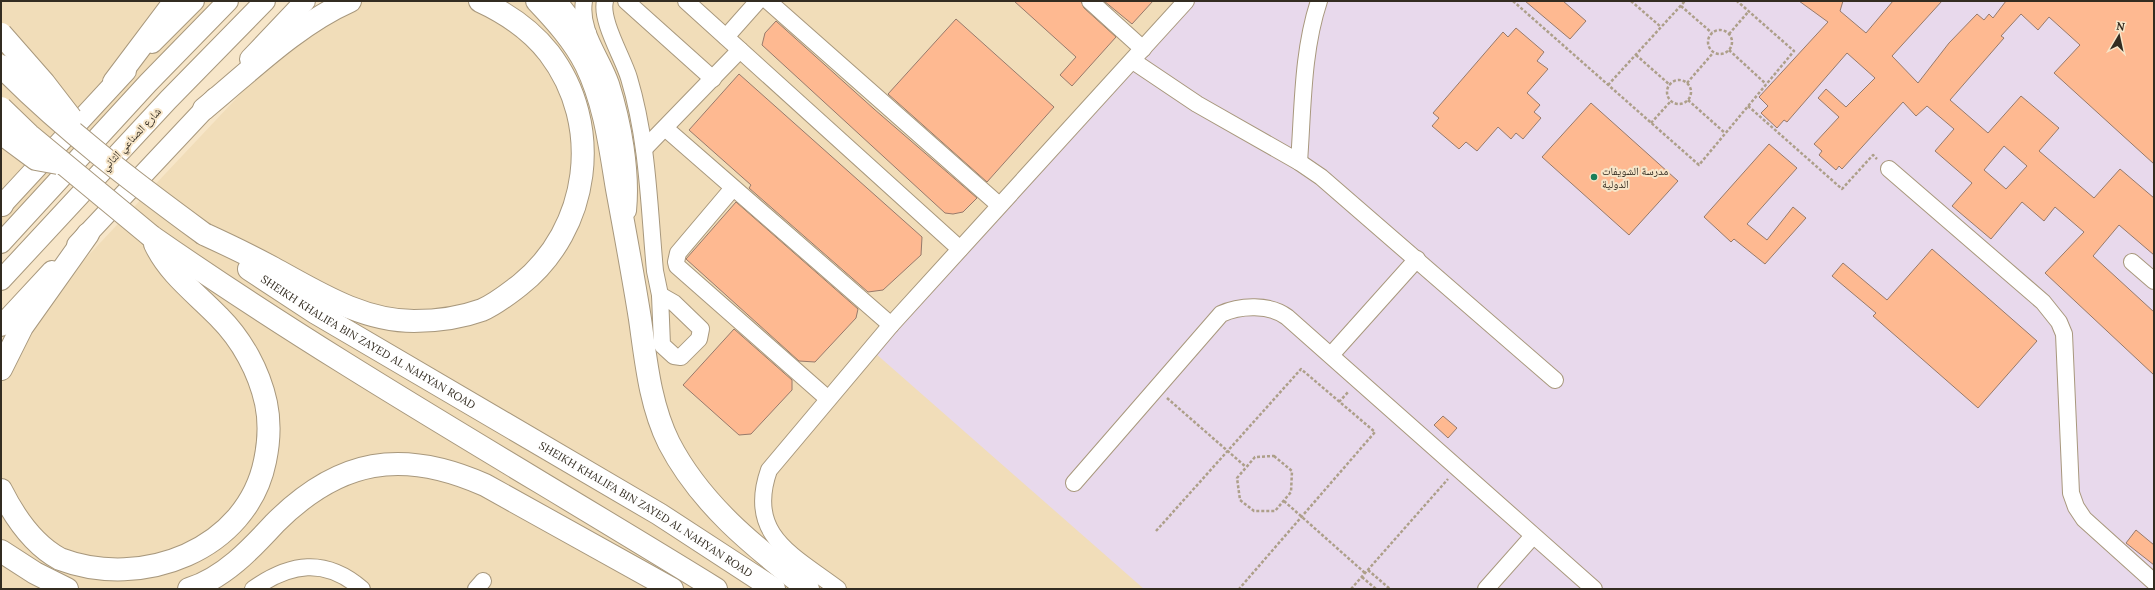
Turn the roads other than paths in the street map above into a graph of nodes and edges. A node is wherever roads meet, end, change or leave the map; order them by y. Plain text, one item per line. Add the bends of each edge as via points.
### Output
1 (175, 1) edge
2 (194, 1) edge
3 (228, 1) edge
4 (265, 1) edge
5 (305, 1) edge
6 (350, 1) edge
7 (480, 1) edge
8 (537, 1) edge
9 (559, 1) edge
10 (584, 1) edge
11 (605, 1) edge
12 (626, 1) edge
13 (686, 1) edge
14 (758, 1) edge
15 (768, 1) edge
16 (1090, 1) edge
17 (1186, 1) edge
18 (1319, 1) edge
19 (1, 34) edge
20 (589, 34) junction
21 (726, 37) junction
22 (740, 50) junction
23 (1138, 55) junction
24 (1, 66) edge
25 (713, 79) junction
26 (114, 82) junction
27 (1, 108) edge
28 (204, 109) junction
29 (665, 128) junction
30 (1, 132) edge
31 (88, 144) junction
32 (644, 150) junction
33 (1299, 162) junction
34 (63, 163) junction
35 (1889, 169) road end
36 (733, 188) junction
37 (1, 205) edge
38 (999, 205) junction
39 (626, 228) junction
40 (88, 234) junction
41 (204, 234) junction
42 (151, 236) junction
43 (1, 243) edge
44 (960, 249) junction
45 (1417, 259) junction
46 (2132, 262) dead end
47 (1, 280) edge
48 (2154, 281) edge
49 (660, 295) dead end
50 (891, 325) junction
51 (1, 326) edge
52 (1331, 355) junction
53 (1, 369) edge
54 (1555, 380) dead end
55 (827, 398) junction
56 (1074, 483) dead end
57 (1, 490) edge
58 (1533, 536) junction
59 (1, 551) edge
60 (2154, 582) edge
61 (768, 586) edge
62 (66, 589) edge
63 (189, 589) edge
64 (253, 589) edge
65 (361, 589) edge
66 (672, 589) edge
67 (716, 589) edge
68 (808, 589) edge
69 (838, 589) edge
70 (1486, 589) edge
71 (1594, 589) edge

1 - 26 highway
2 - 26 main road
3 - 43 main road via 148,83
4 - 47 main road, شارع الصناعي الثاني via 168,100
5 - 28 main road
6 - 28 highway via 308,25
7 - 41 highway via 506,15 529,32 549,53 563,74 574,99 581,125 582,179 576,204 566,231 531,277 508,295 483,309 453,319 413,321 387,318 338,303
8 - 39 highway via 570,40 597,90 605,118
9 - 20 street
10 - 20 street via 584,22
11 - 32 street via 604,17 629,76
12 - 25 street
13 - 21 street
14 - 21 street
15 - 38 street
16 - 23 street
17 - 23 street
18 - 33 street via 1306,65
19 - 31 highway, bridge via 44,83
20 - 39 street via 611,83 620,122 628,184
21 - 22 street
22 - 25 street
22 - 44 street
23 - 33 street via 1197,104
23 - 38 street
24 - 31 highway, SHEIKH KHALIFA BIN ZAYED AL NAHYAN ROAD, bridge
25 - 29 street
26 - 37 main road
27 - 34 highway, bridge
28 - 40 main road
29 - 32 street
29 - 36 street
30 - 34 highway, bridge via 36,159 49,163
31 - 41 highway, SHEIKH KHALIFA BIN ZAYED AL NAHYAN ROAD, bridge via 125,176
32 - 49 street via 655,271
33 - 45 street via 1344,196
34 - 42 highway, bridge
35 - 60 street via 2043,302 2059,322 2065,346 2069,479 2073,500 2084,519
36 - 50 street
36 - 55 street via 678,253 677,266
38 - 44 street
39 - 68 highway via 648,380 669,442 685,471 705,498 765,555
40 - 51 main road
40 - 53 highway via 22,327
41 - 61 highway, SHEIKH KHALIFA BIN ZAYED AL NAHYAN ROAD via 263,279 316,313 659,514
42 - 57 highway via 159,254 170,268 230,329 250,361 266,403 269,426 263,472 256,491 237,521 213,545 181,564 155,572 121,577 88,571 60,559 23,525
42 - 67 highway via 311,343
44 - 50 street
45 - 52 street
45 - 54 street
46 - 48 street
50 - 55 street
52 - 56 street via 1281,312 1266,308 1237,309 1221,314
52 - 58 street
55 - 69 street via 769,470 762,488 761,506 766,525 776,540
58 - 70 street
58 - 71 street
59 - 62 highway
63 - 66 highway via 217,575 236,561 295,504 315,489 364,467 389,464 436,467 464,476
64 - 65 street via 285,570 303,567 321,567 339,573

